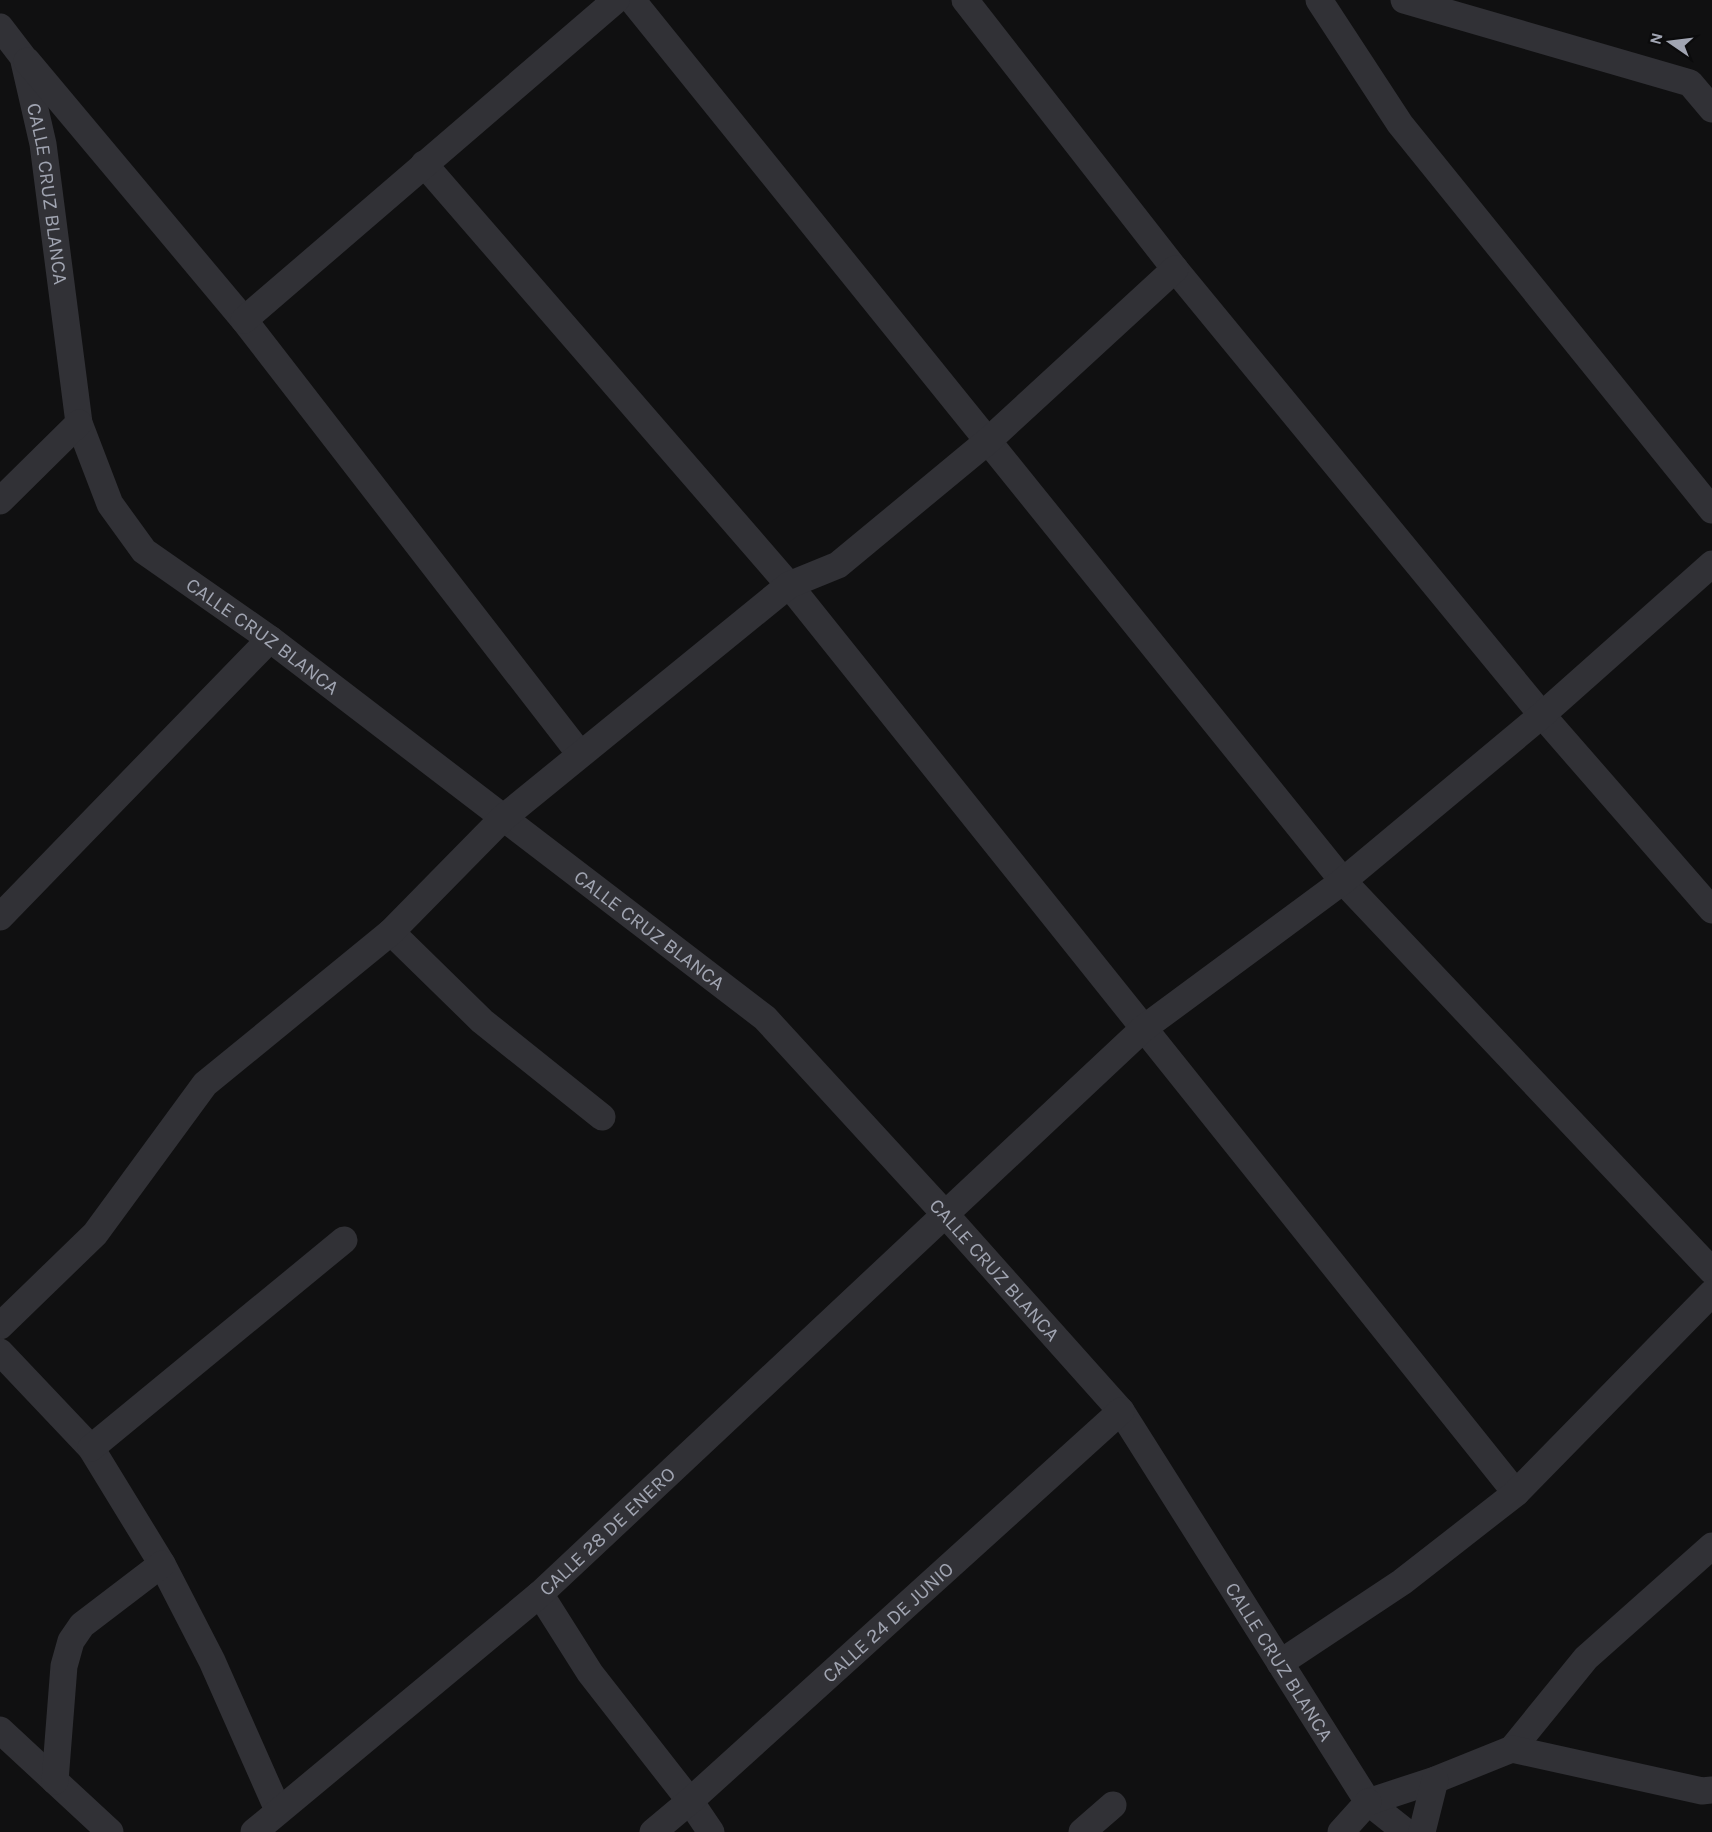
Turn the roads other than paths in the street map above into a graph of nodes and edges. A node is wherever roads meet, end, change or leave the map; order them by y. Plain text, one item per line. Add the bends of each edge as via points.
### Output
1 (616, 0) edge
2 (632, 0) edge
3 (965, 0) edge
4 (1319, 0) edge
5 (1404, 0) edge
6 (0, 27) edge
7 (23, 57) junction
8 (1712, 109) edge
9 (424, 164) junction
10 (1174, 269) junction
11 (244, 321) junction
12 (79, 423) junction
13 (989, 440) junction
14 (0, 501) edge
15 (1712, 510) edge
16 (1712, 564) edge
17 (789, 585) junction
18 (270, 639) junction
19 (1542, 715) junction
20 (580, 754) junction
21 (503, 818) junction
22 (1343, 881) junction
23 (1712, 910) edge
24 (0, 917) edge
25 (391, 932) junction
26 (1144, 1028) junction
27 (602, 1117) dead end
28 (945, 1214) junction
29 (344, 1240) dead end
30 (1712, 1271) edge
31 (1712, 1293) edge
32 (0, 1326) edge
33 (0, 1352) edge
34 (1121, 1411) junction
35 (91, 1448) junction
36 (1516, 1493) junction
37 (1712, 1546) edge
38 (162, 1564) junction
39 (540, 1594) junction
40 (1280, 1663) junction
41 (0, 1730) edge
42 (1512, 1749) junction
43 (1435, 1780) junction
44 (55, 1781) junction
45 (1712, 1790) edge
46 (690, 1801) junction
47 (1368, 1802) junction
48 (1113, 1805) dead end
49 (278, 1810) junction
50 (110, 1832) edge
51 (254, 1832) edge
52 (653, 1832) edge
53 (711, 1832) edge
54 (1082, 1832) edge
55 (1341, 1832) edge
56 (1406, 1832) edge
57 (1422, 1832) edge

1 - 9 street
2 - 13 street
3 - 10 street
4 - 15 street via 1400,124
5 - 8 street via 1690,83
6 - 7 street, CALLE CRUZ BLANCA
7 - 11 street
7 - 12 street, CALLE CRUZ BLANCA via 43,144
9 - 11 street
9 - 17 street
10 - 13 street
10 - 19 street
11 - 20 street
12 - 14 street
12 - 18 street, CALLE CRUZ BLANCA via 110,504 144,551
13 - 17 street via 838,565
13 - 22 street
16 - 19 street, CALLE 28 DE ENERO
17 - 20 street
17 - 26 street
18 - 21 street, CALLE CRUZ BLANCA
18 - 24 street
19 - 22 street, CALLE 28 DE ENERO
19 - 23 street
20 - 21 street
21 - 25 street
21 - 28 street, CALLE CRUZ BLANCA via 765,1018
22 - 26 street, CALLE 28 DE ENERO
22 - 30 street
25 - 27 street via 482,1021
25 - 32 street via 205,1084 96,1234
26 - 28 street, CALLE 28 DE ENERO
26 - 36 street
28 - 34 street, CALLE CRUZ BLANCA
28 - 39 street, CALLE 28 DE ENERO
29 - 35 street
31 - 36 street
33 - 35 street
34 - 40 street, CALLE CRUZ BLANCA
34 - 46 street, CALLE 24 DE JUNIO
35 - 38 street
36 - 40 street via 1402,1582
37 - 42 street via 1586,1658
38 - 44 street via 82,1625 71,1641 64,1666
38 - 49 street via 212,1661
39 - 46 street via 591,1673
39 - 49 street, CALLE 28 DE ENERO
40 - 47 street, CALLE CRUZ BLANCA
41 - 44 street
42 - 43 street
42 - 45 street
43 - 47 street
43 - 57 street
44 - 50 street
46 - 52 street, CALLE 24 DE JUNIO
46 - 53 street
47 - 55 street
47 - 56 street, CALLE CRUZ BLANCA
48 - 54 street
49 - 51 street, CALLE 28 DE ENERO

